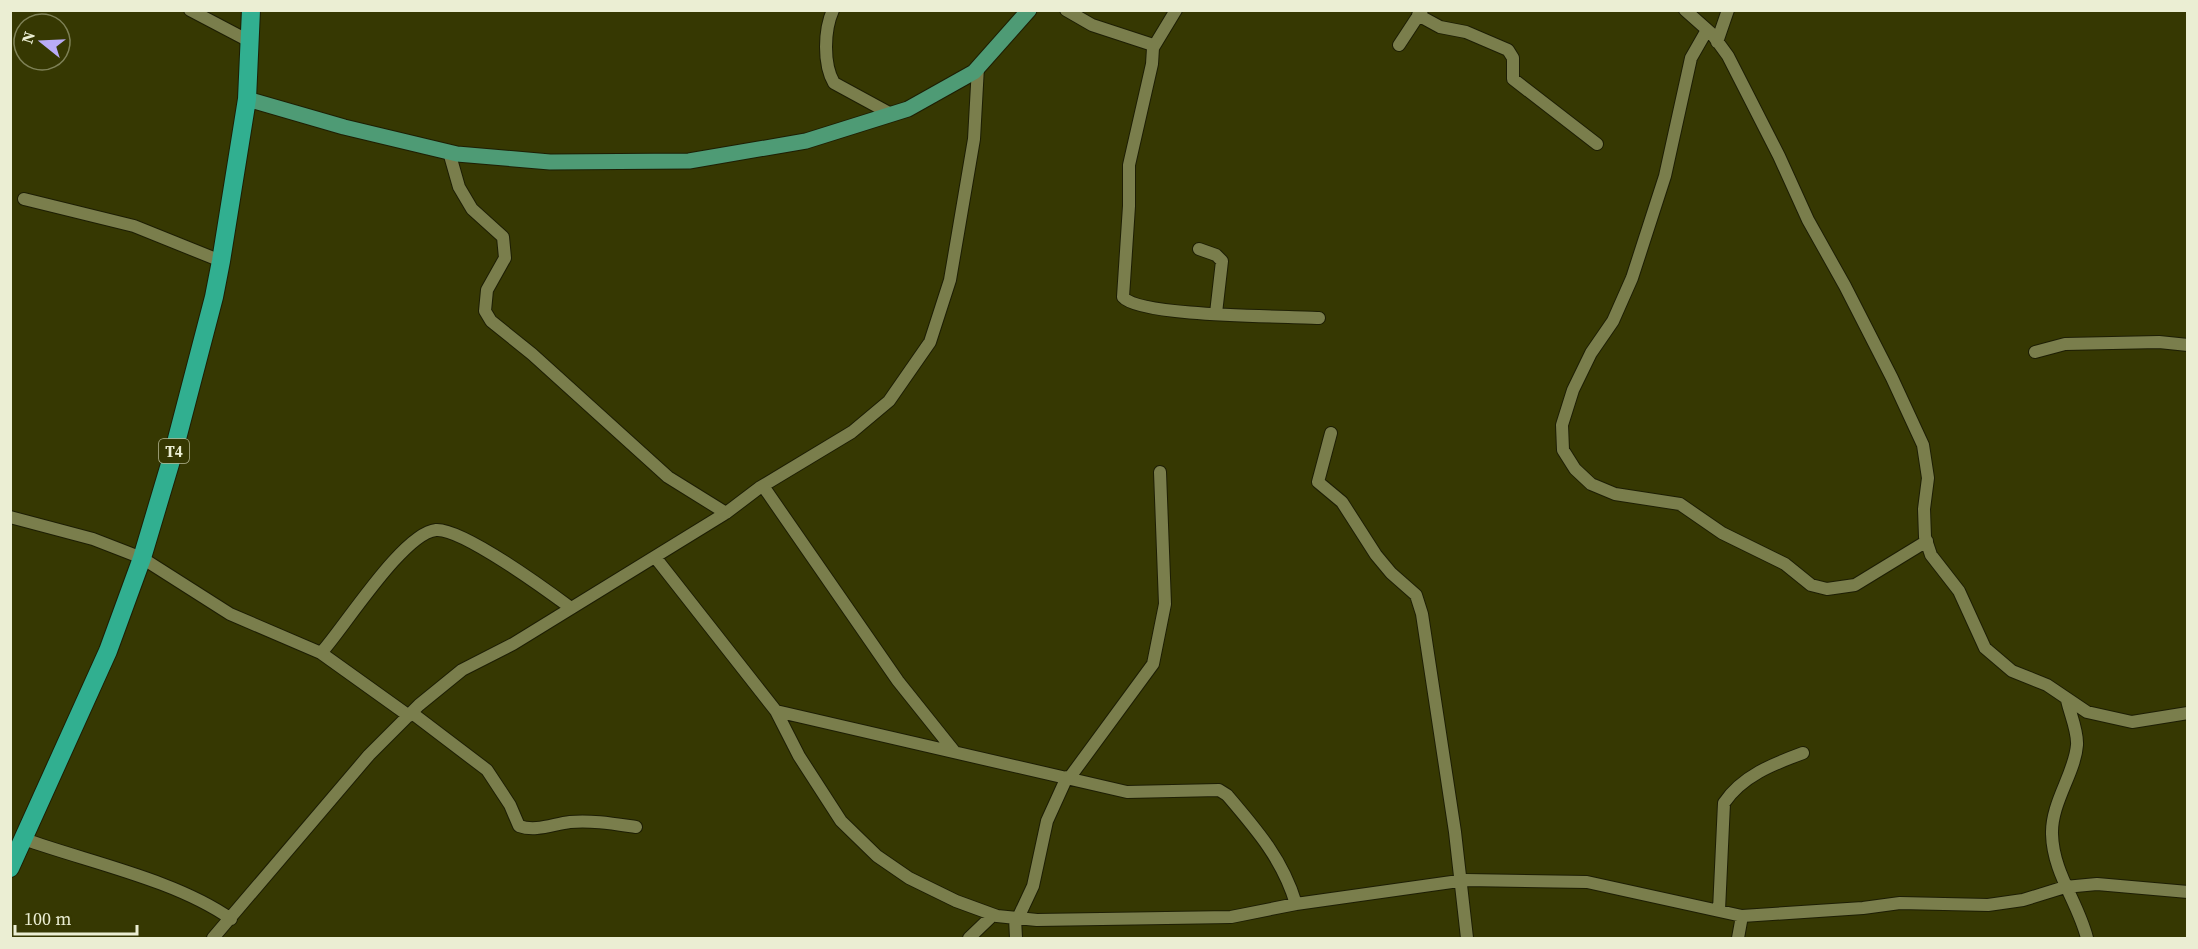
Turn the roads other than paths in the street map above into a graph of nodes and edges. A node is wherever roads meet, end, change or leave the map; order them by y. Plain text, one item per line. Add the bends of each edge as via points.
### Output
1 (190, 10) edge
2 (251, 10) edge
3 (833, 10) edge
4 (1029, 10) edge
5 (1066, 10) edge
6 (1176, 10) edge
7 (1685, 10) edge
8 (1728, 10) edge
9 (1420, 13) edge
10 (1707, 30) junction
11 (249, 40) junction
12 (1718, 42) junction
13 (1399, 45) dead end
14 (1153, 48) junction
15 (978, 67) junction
16 (247, 99) junction
17 (891, 114) junction
18 (1597, 144) dead end
19 (449, 152) junction
20 (24, 199) dead end
21 (1199, 249) dead end
22 (221, 261) junction
23 (1216, 313) junction
24 (1319, 318) dead end
25 (2187, 345) edge
26 (2036, 352) dead end
27 (1331, 433) dead end
28 (1160, 472) dead end
29 (763, 486) junction
30 (726, 513) junction
31 (10, 517) edge
32 (1927, 541) junction
33 (655, 557) junction
34 (142, 558) junction
35 (572, 608) junction
36 (321, 654) junction
37 (2067, 700) junction
38 (776, 711) junction
39 (2187, 713) edge
40 (410, 714) junction
41 (954, 751) junction
42 (1803, 753) dead end
43 (1069, 777) junction
44 (636, 827) dead end
45 (24, 839) junction
46 (10, 868) edge
47 (1461, 881) junction
48 (2065, 887) junction
49 (2187, 892) edge
50 (1296, 904) junction
51 (1719, 910) junction
52 (993, 915) junction
53 (1742, 916) junction
54 (1017, 918) junction
55 (231, 919) junction
56 (213, 939) edge
57 (969, 939) edge
58 (1016, 939) edge
59 (1467, 939) edge
60 (1738, 939) edge
61 (2087, 939) edge

1 - 11 street
2 - 11 highway, T4
3 - 17 street via 827,41 829,75 834,83
4 - 15 main road
5 - 14 street via 1079,20
6 - 14 street
7 - 10 street
8 - 12 street
9 - 13 street
9 - 18 street via 1440,27 1466,32 1508,50 1513,79
10 - 12 street
10 - 32 street via 1690,58 1665,176 1632,278 1613,321 1573,390 1562,425 1563,450 1591,484 1615,494 1680,504 1722,533 1785,564 1811,585 1827,590 1855,585
11 - 16 highway, T4
12 - 32 street via 1851,296 1923,445 1928,478 1924,508
14 - 23 street via 1129,165 1121,291 1126,302 1134,305
15 - 17 main road via 908,109
15 - 29 street via 974,139 950,280 930,342 889,401 852,432
16 - 19 main road
16 - 22 highway, T4
17 - 19 main road via 806,141 689,161 550,162
19 - 30 street via 459,187 472,209 503,237 505,258 487,290 485,311 491,321 668,477
20 - 22 street via 134,225
21 - 23 street via 1222,261
22 - 34 highway, T4 via 173,454
23 - 24 street
25 - 26 street via 2065,344
27 - 47 street via 1318,482 1342,502 1376,555 1416,595 1422,614
28 - 43 street via 1166,604 1153,664
29 - 30 street
29 - 41 street via 898,681
30 - 33 street
31 - 34 street via 93,539
32 - 37 street via 1931,555 1959,591 1985,648 2012,671 2047,685
33 - 35 street
33 - 38 street
34 - 36 street via 230,614
34 - 45 highway, T4 via 108,651
35 - 36 street via 469,542 435,530 407,548 358,603
35 - 40 street via 462,670
36 - 40 street
37 - 39 street via 2087,712 2132,722
37 - 48 street via 2077,744 2052,834 2057,867
38 - 41 street
38 - 52 street via 799,756 841,821 876,856 909,878
40 - 44 street via 487,770 519,826 602,822
40 - 55 street via 369,755
41 - 43 street
42 - 51 street via 1762,769 1724,803
43 - 50 street via 1127,792 1219,790 1279,859
43 - 54 street via 1047,821 1033,886
45 - 46 highway, T4
45 - 55 street via 142,877 217,909
47 - 50 street
47 - 51 street via 1587,882
47 - 59 street
48 - 49 street via 2097,884
48 - 53 street via 2023,900 1988,905 1900,903
48 - 61 street
50 - 54 street via 1231,917
51 - 53 street
52 - 54 street
52 - 57 street
53 - 60 street
54 - 58 street
55 - 56 street

